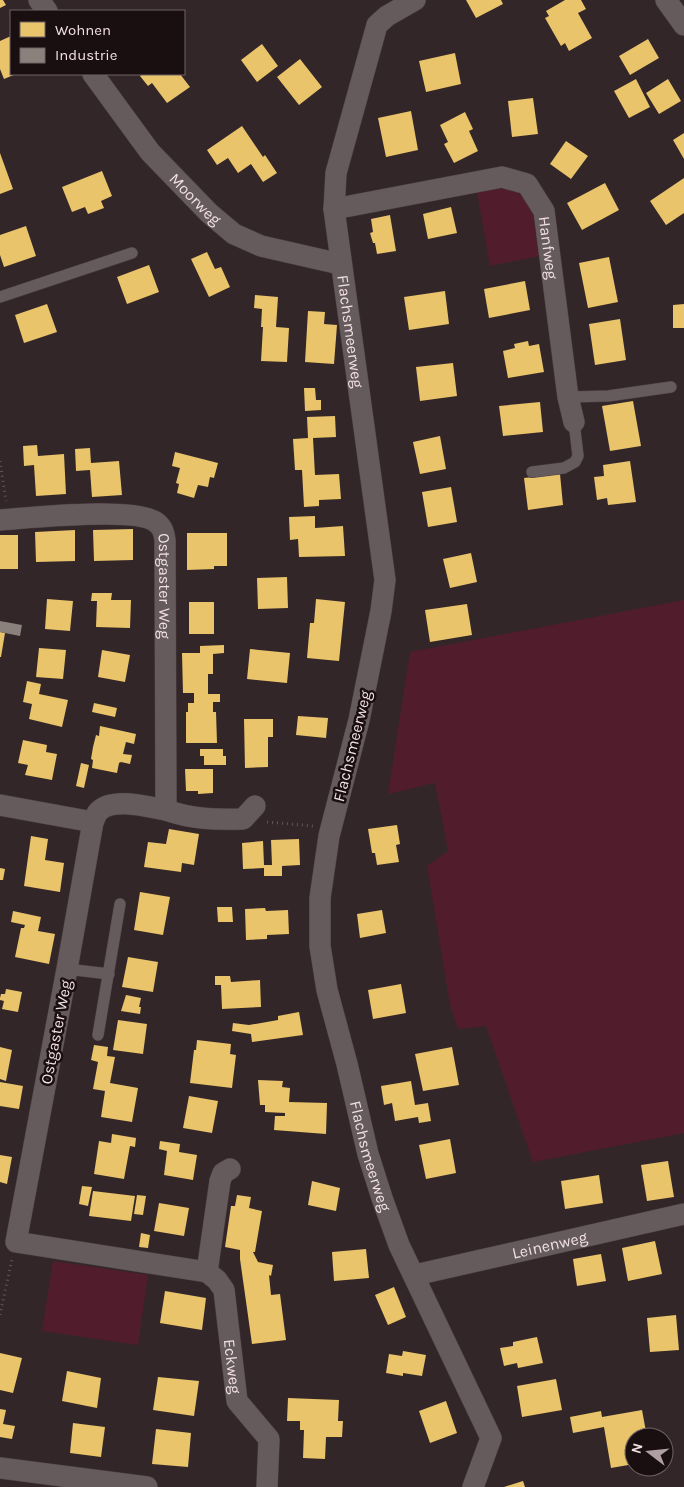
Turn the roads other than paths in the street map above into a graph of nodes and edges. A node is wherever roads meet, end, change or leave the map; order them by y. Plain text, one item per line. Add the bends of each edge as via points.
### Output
1 (415, 0) edge
2 (666, 0) edge
3 (684, 25) edge
4 (94, 75) edge
5 (334, 209) junction
6 (132, 253) dead end
7 (340, 264) junction
8 (0, 297) edge
9 (671, 387) dead end
10 (568, 397) junction
11 (574, 422) joint
12 (532, 472) dead end
13 (5, 520) edge
14 (0, 805) edge
15 (255, 806) dead end
16 (166, 810) junction
17 (93, 822) junction
18 (120, 904) dead end
19 (67, 969) junction
20 (109, 974) junction
21 (98, 1035) dead end
22 (230, 1169) dead end
23 (684, 1214) edge
24 (207, 1272) junction
25 (415, 1275) junction
26 (0, 1468) edge
27 (147, 1487) edge
28 (267, 1487) edge
29 (473, 1487) edge

1 - 5 street, Flachsmeerweg via 377,25 336,173
2 - 3 street
4 - 7 street, Moorweg via 150,152 234,234 261,246
5 - 7 street, Flachsmeerweg
5 - 10 street, Hanfweg via 502,177 527,184 544,211
6 - 8 lane
7 - 25 street, Flachsmeerweg via 385,580 359,720 331,828 320,898 320,946 327,990 368,1154 399,1244
9 - 10 lane via 608,396
10 - 11 street, Hanfweg
11 - 12 lane via 578,456 575,462 564,468
13 - 16 street, Ostgaster Weg via 109,514 143,517 156,522 164,530
14 - 17 street
15 - 16 street via 243,819 216,820 183,816
16 - 17 street via 135,804 111,804 98,811
17 - 19 street, Ostgaster Weg
18 - 20 lane
19 - 20 lane
19 - 24 street, Ostgaster Weg via 16,1242
20 - 21 lane
22 - 24 street via 223,1173 220,1181
23 - 25 street, Leinenweg
24 - 28 street, Eckweg via 218,1280 224,1290 237,1401 268,1439
25 - 29 street, Flachsmeerweg via 491,1438
26 - 27 street

